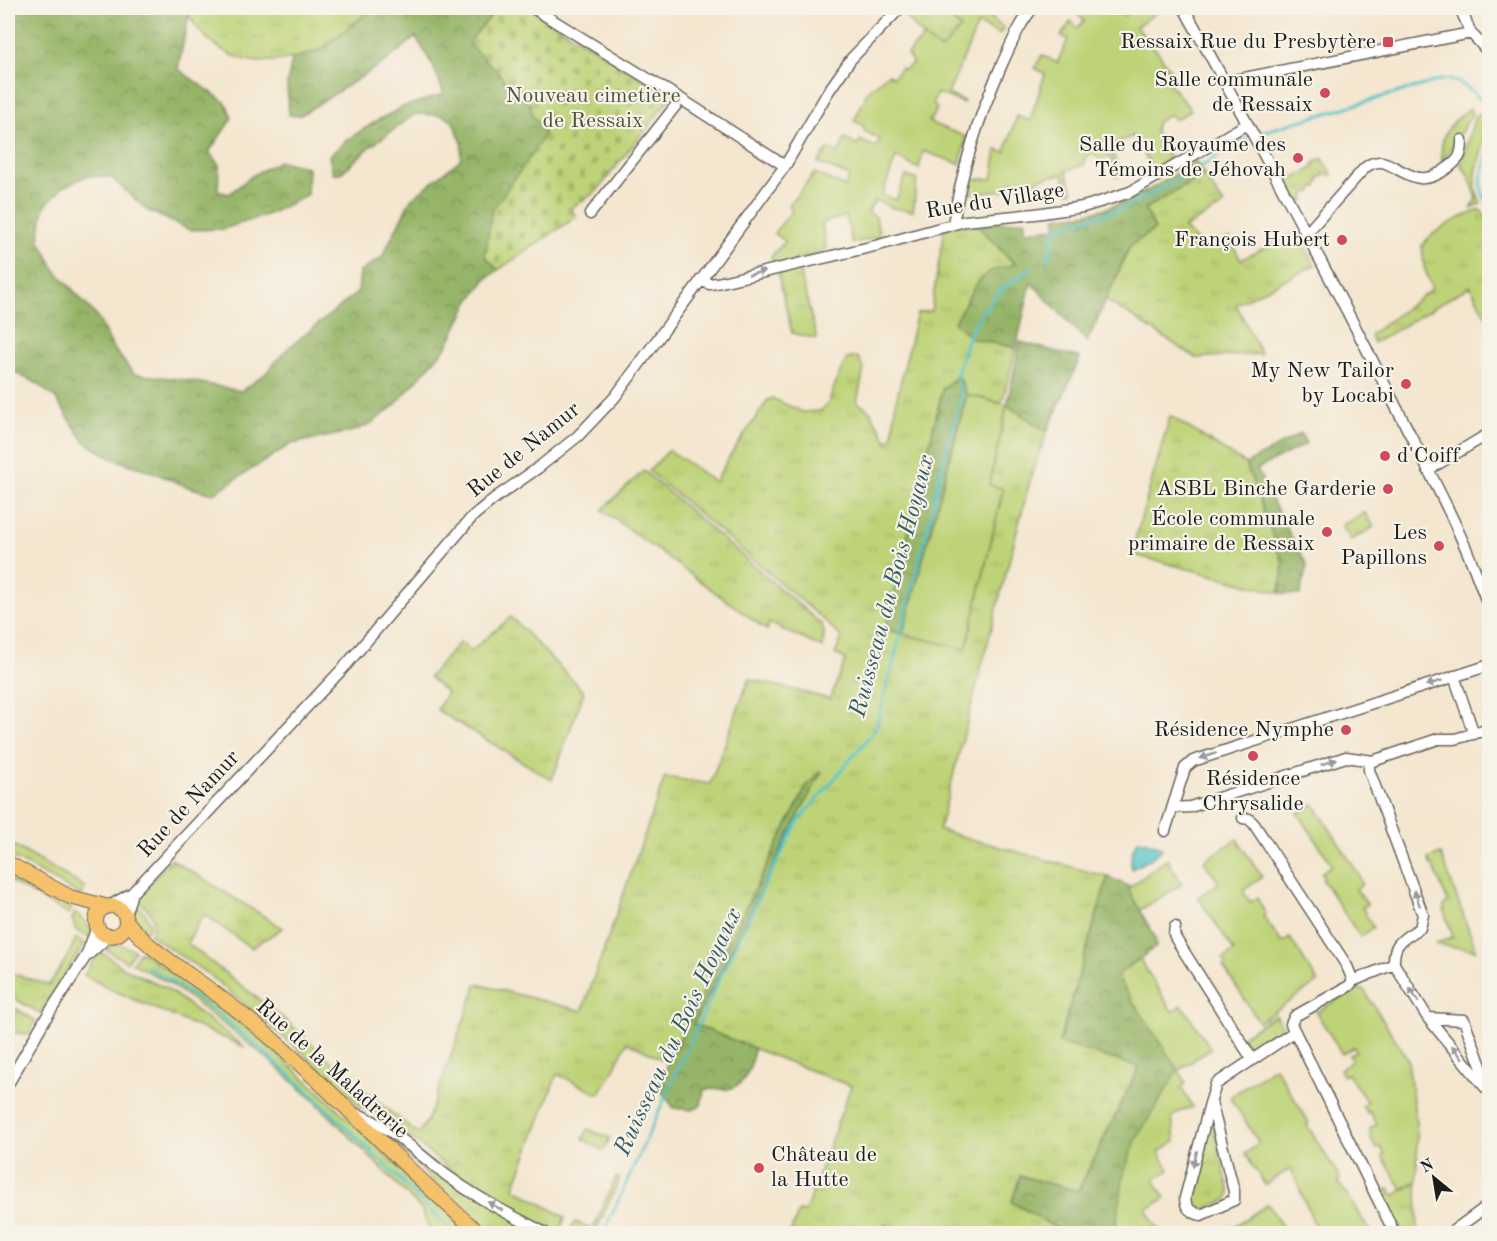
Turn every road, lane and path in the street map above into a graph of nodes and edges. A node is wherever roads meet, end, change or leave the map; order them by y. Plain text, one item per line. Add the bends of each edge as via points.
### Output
1 (533, 8) edge
2 (900, 8) edge
3 (1033, 8) edge
4 (1184, 8) edge
5 (1460, 8) edge
6 (1471, 33) junction
7 (1490, 54) edge
8 (1224, 82) junction
9 (681, 99) junction
10 (1247, 124) junction
11 (1462, 140) dead end
12 (785, 166) junction
13 (590, 214) dead end
14 (949, 225) junction
15 (1305, 235) junction
16 (700, 279) junction
17 (1490, 433) edge
18 (1428, 470) junction
19 (1490, 612) edge
20 (1490, 665) edge
21 (1454, 676) junction
22 (1490, 729) edge
23 (1474, 734) junction
24 (1369, 761) junction
25 (1173, 807) junction
26 (1243, 818) dead end
27 (1165, 831) dead end
28 (8, 863) edge
29 (132, 893) junction
30 (70, 897) junction
31 (108, 906) junction
32 (126, 918) junction
33 (96, 924) junction
34 (1175, 927) dead end
35 (113, 936) junction
36 (148, 946) junction
37 (86, 956) junction
38 (1394, 964) junction
39 (1353, 981) junction
40 (1428, 1018) junction
41 (1294, 1032) junction
42 (1252, 1059) junction
43 (8, 1084) edge
44 (1487, 1090) edge
45 (1210, 1102) junction
46 (354, 1113) junction
47 (1487, 1211) edge
48 (480, 1233) edge
49 (547, 1233) edge
50 (1395, 1233) edge
51 (1449, 1233) edge

1 - 9 street
2 - 12 street, Rue de Namur via 851,59
3 - 14 street via 1018,31 977,123
4 - 8 street
5 - 6 street
6 - 7 street
6 - 8 street
8 - 10 street
9 - 12 street
9 - 13 street
10 - 14 street, Rue du Village via 1130,192 1083,207
10 - 15 street
11 - 15 street via 1460,159 1429,178 1414,178 1384,162 1366,166
12 - 16 street, Rue de Namur
16 -> 14 street, Rue du Village via 709,284 720,282
15 - 18 street
16 - 29 street, Rue de Namur via 628,382 602,412 578,436 466,524 347,664
17 - 18 street
18 - 19 street via 1459,532
20 - 21 street
21 - 23 street
21 -> 25 street via 1193,761 1185,768
22 - 23 street
23 - 24 street via 1438,739
25 -> 24 street via 1190,807 1346,757
38 -> 24 street via 1398,944 1420,928 1422,915
25 - 27 street
26 - 39 street via 1254,824
28 - 30 main road
29 - 31 street, Rue de Namur
29 - 32 street, Rue de Namur
30 - 31 main road
30 - 33 main road
31 - 32 main road via 120,908
31 - 33 main road via 98,912
32 - 35 main road via 124,929
32 - 36 main road, Rue de la Maladrerie
33 - 35 main road via 101,933
33 - 37 street
34 - 42 street via 1176,939
35 - 36 main road, Rue de la Maladrerie
35 - 37 street
36 - 46 main road, Rue de la Maladrerie via 261,1030
37 - 43 street
38 - 39 street
40 -> 38 street
39 - 41 street via 1295,1016 1291,1024
44 -> 40 street
40 - 44 street via 1464,1020
41 - 42 street
41 - 50 street
42 - 45 street via 1216,1084
45 -> 45 street via 1185,1198 1191,1211 1201,1215 1232,1202 1234,1197
46 - 48 main road, Rue de la Maladrerie
49 -> 46 street via 463,1186 384,1127
47 - 51 street

